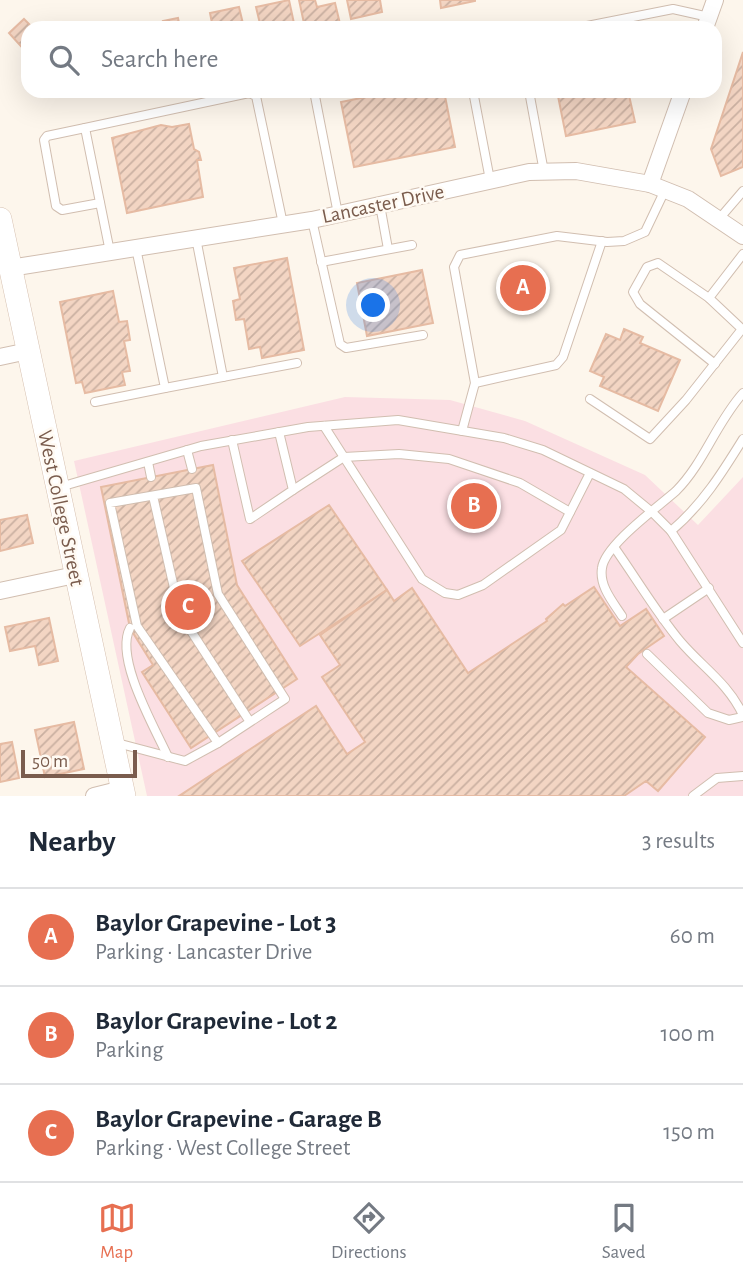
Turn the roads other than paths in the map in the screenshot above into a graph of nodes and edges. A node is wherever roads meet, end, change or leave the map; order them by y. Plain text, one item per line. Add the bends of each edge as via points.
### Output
1 (715, 0) edge
2 (612, 21) edge
3 (702, 21) edge
4 (708, 21) edge
5 (226, 98) edge
6 (256, 98) edge
7 (315, 98) edge
8 (474, 98) edge
9 (530, 98) edge
10 (680, 98) edge
11 (85, 128) junction
12 (544, 172) junction
13 (490, 180) junction
14 (657, 187) junction
15 (743, 191) edge
16 (100, 203) junction
17 (380, 205) junction
18 (338, 214) junction
19 (0, 219) edge
20 (719, 219) junction
21 (312, 220) junction
22 (283, 224) junction
23 (743, 236) edge
24 (196, 239) junction
25 (602, 241) junction
26 (412, 245) dead end
27 (136, 248) junction
28 (388, 249) junction
29 (110, 252) junction
30 (743, 254) edge
31 (321, 262) junction
32 (10, 268) junction
33 (709, 298) junction
34 (423, 335) dead end
35 (28, 351) junction
36 (0, 357) edge
37 (297, 363) dead end
38 (715, 364) junction
39 (223, 377) junction
40 (475, 383) junction
41 (165, 388) junction
42 (743, 393) edge
43 (590, 399) dead end
44 (95, 402) dead end
45 (324, 426) junction
46 (462, 431) junction
47 (279, 432) junction
48 (743, 439) edge
49 (232, 440) junction
50 (187, 450) junction
51 (344, 457) junction
52 (148, 462) junction
53 (192, 469) dead end
54 (590, 473) junction
55 (151, 477) dead end
56 (57, 488) junction
57 (293, 490) junction
58 (153, 496) junction
59 (570, 512) junction
60 (652, 512) junction
61 (671, 531) junction
62 (614, 547) junction
63 (75, 575) junction
64 (709, 588) junction
65 (0, 591) edge
66 (622, 616) dead end
67 (663, 619) junction
68 (130, 628) dead end
69 (743, 643) edge
70 (647, 654) dead end
71 (743, 716) edge
72 (250, 722) junction
73 (111, 742) junction
74 (218, 743) junction
75 (168, 757) junction
76 (743, 776) edge
77 (123, 792) edge
78 (94, 796) edge
79 (693, 796) edge

1 - 4 street
2 - 3 lane via 673,9
5 - 11 lane
6 - 22 lane
7 - 18 lane
8 - 13 lane
9 - 12 lane
10 - 14 street
11 - 16 lane
11 - 16 lane via 47,136 44,141 56,206 62,210
12 - 13 street, Lancaster Drive
12 - 14 street, Lancaster Drive via 612,175
13 - 17 street, Lancaster Drive
14 - 20 street, Lancaster Drive via 688,199
14 - 25 lane via 645,232 624,241
15 - 20 lane
16 - 29 lane
17 - 18 street, Lancaster Drive
17 - 28 lane
18 - 21 street, Lancaster Drive
19 - 32 street, West College Street
20 - 23 street, Lancaster Drive
21 - 22 street, Lancaster Drive
21 - 31 lane
22 - 24 street, Lancaster Drive
24 - 27 street, Lancaster Drive
24 - 39 lane
25 - 40 lane via 563,357 556,365
25 - 40 lane via 556,236 460,255 454,267
26 - 28 lane
27 - 29 street, Lancaster Drive
27 - 41 lane
28 - 31 lane
29 - 32 street, Lancaster Drive
30 - 33 lane
31 - 34 lane via 340,344 346,348
32 - 35 street, West College Street
33 - 38 lane via 742,329
33 - 38 lane via 658,262 646,267 633,292 640,304
35 - 36 street
35 - 56 street, West College Street
37 - 39 lane
38 - 43 lane via 650,439
39 - 41 lane
40 - 46 lane
41 - 44 lane
42 - 60 lane via 724,415 698,464
45 - 46 lane via 398,420
45 - 47 lane
45 - 51 lane
46 - 54 lane via 543,450
47 - 49 lane
47 - 57 lane
48 - 61 lane via 715,485
49 - 50 lane
49 - 57 lane via 250,519
50 - 52 lane
50 - 53 lane
51 - 57 lane
51 - 59 lane via 399,454 449,459 520,483
51 - 59 lane via 422,579 444,593 471,592 483,585 561,530
52 - 55 lane
52 - 56 lane
54 - 59 lane
54 - 60 lane via 624,489
56 - 63 street, West College Street
58 - 72 lane via 180,614
58 - 72 lane via 196,488 218,594 285,698
58 - 74 lane via 110,503 128,597 137,626
60 - 61 lane
60 - 62 lane
61 - 64 lane
62 - 66 lane via 606,554 601,578
62 - 67 lane
63 - 65 street
63 - 73 street, West College Street
64 - 67 lane
64 - 69 lane
67 - 71 lane via 720,679
68 - 75 lane via 126,647 133,678
70 - 71 lane via 708,713 729,720
72 - 74 lane
73 - 75 lane
73 - 77 street, West College Street
74 - 75 lane via 185,761
76 - 79 lane via 717,778
77 - 78 street

